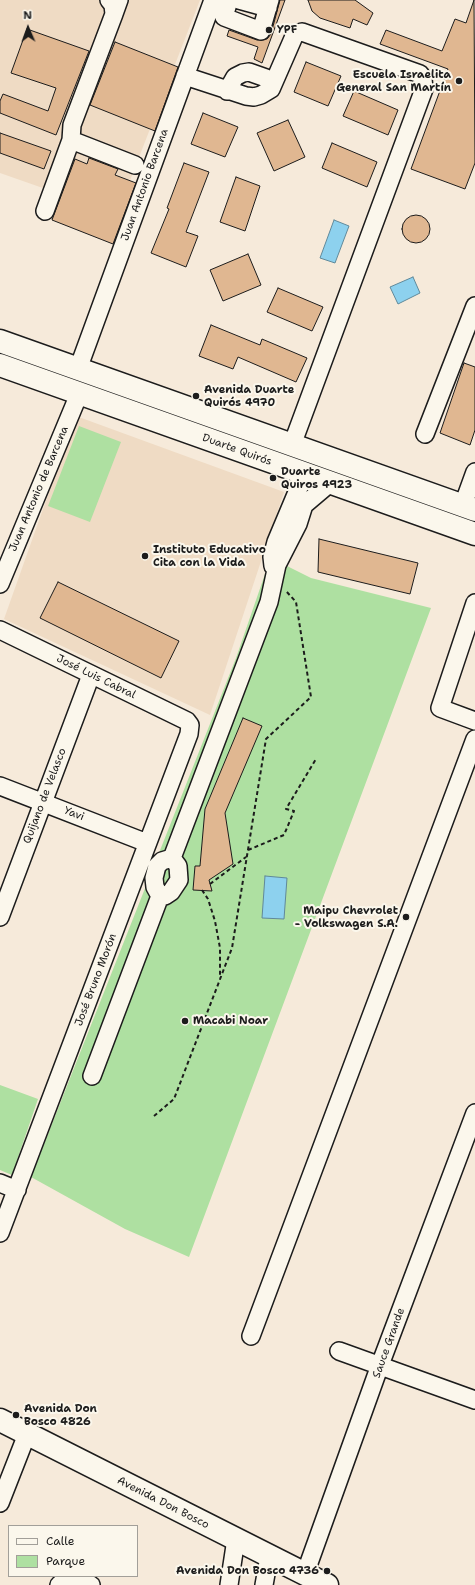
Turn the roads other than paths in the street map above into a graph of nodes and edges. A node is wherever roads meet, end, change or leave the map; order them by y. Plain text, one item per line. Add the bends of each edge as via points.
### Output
1 (213, 0) edge
2 (229, 0) edge
3 (239, 0) edge
4 (269, 4) edge
5 (114, 5) edge
6 (185, 76) junction
7 (266, 78) dead end
8 (227, 90) junction
9 (71, 140) junction
10 (135, 165) dead end
11 (45, 211) dead end
12 (475, 306) edge
13 (0, 341) edge
14 (0, 366) edge
15 (78, 369) junction
16 (79, 394) junction
17 (425, 434) dead end
18 (292, 445) junction
19 (298, 472) junction
20 (475, 472) edge
21 (330, 483) junction
22 (472, 507) edge
23 (475, 534) edge
24 (4, 559) edge
25 (274, 579) junction
26 (0, 584) edge
27 (475, 603) edge
28 (0, 630) edge
29 (91, 675) junction
30 (475, 720) edge
31 (190, 725) joint
32 (475, 739) edge
33 (0, 786) edge
34 (42, 802) junction
35 (147, 843) junction
36 (172, 858) junction
37 (160, 896) junction
38 (1, 912) edge
39 (92, 1076) dead end
40 (475, 1113) edge
41 (0, 1183) edge
42 (17, 1190) junction
43 (0, 1233) edge
44 (251, 1336) dead end
45 (339, 1351) dead end
46 (380, 1365) junction
47 (475, 1400) edge
48 (0, 1420) edge
49 (27, 1434) junction
50 (0, 1503) edge
51 (236, 1539) junction
52 (269, 1557) junction
53 (305, 1574) junction
54 (60, 1584) edge
55 (91, 1585) edge
56 (229, 1585) edge
57 (264, 1585) edge
58 (327, 1585) edge

1 - 6 street, Juan Antonio Barcena
2 - 4 street via 224,17 261,31
3 - 4 street
5 - 9 street via 72,126
6 - 8 street
6 - 15 street, Juan Antonio Barcena
7 - 8 street via 249,72 243,73 235,77
8 - 18 street via 254,98 266,93 271,89 295,34 302,32 420,74 423,79 424,89
9 - 10 street
9 - 11 street
12 - 17 street
13 - 15 main road, Duarte Quirós
14 - 16 main road, Duarte Quirós
15 - 18 main road, Duarte Quirós
16 - 19 main road, Duarte Quirós
16 - 24 street, Juan Antonio de Barcena
18 - 22 main road, Duarte Quirós
19 - 21 main road, Duarte Quirós
19 - 25 street via 300,485 272,557
20 - 22 street
21 - 23 main road, Duarte Quirós
21 - 25 street via 304,505
24 - 26 street, Juan Antonio de Barcena
25 - 36 street via 269,602
27 - 30 street via 440,708
28 - 29 street, José Luis Cabral
29 - 31 street, José Luis Cabral via 187,720
29 - 34 street, Quijano de Velasco
31 - 35 street, José Bruno Morón via 189,734
32 - 44 street
33 - 34 street, Yavi
34 - 35 street, Yavi
34 - 38 street, Quijano de Velasco
35 - 42 street, José Bruno Morón
36 - 37 street via 162,861 157,866 154,878
36 - 37 street via 178,866 178,880 171,892
37 - 39 street
40 - 46 street, Sauce Grande
41 - 42 street
42 - 43 street, José Bruno Morón
45 - 46 street
46 - 47 street
46 - 53 street, Sauce Grande
48 - 49 main road, Avenida Don Bosco
49 - 50 street
49 - 51 main road, Avenida Don Bosco
51 - 52 main road, Avenida Don Bosco
51 - 56 street
52 - 53 main road, Avenida Don Bosco
52 - 57 street
53 - 58 main road, Avenida Don Bosco
54 - 55 street via 69,1578 78,1578

